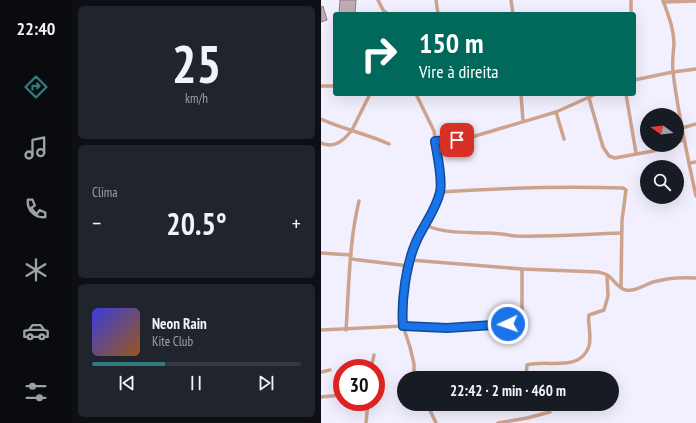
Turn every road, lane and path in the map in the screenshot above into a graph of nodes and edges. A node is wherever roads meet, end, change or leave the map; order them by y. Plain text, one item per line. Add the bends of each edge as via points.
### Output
1 (378, 0) edge
2 (436, 0) edge
3 (511, 0) edge
4 (631, 0) edge
5 (663, 1) edge
6 (696, 1) edge
7 (386, 12) edge
8 (438, 12) edge
9 (513, 12) edge
10 (631, 12) edge
11 (696, 69) edge
12 (673, 72) junction
13 (636, 80) edge
14 (321, 86) edge
15 (333, 86) edge
16 (369, 96) edge
17 (417, 96) edge
18 (521, 96) edge
19 (592, 96) edge
20 (626, 96) edge
21 (589, 98) junction
22 (679, 108) edge
23 (556, 112) junction
24 (321, 119) edge
25 (523, 121) junction
26 (696, 124) edge
27 (684, 127) edge
28 (352, 130) junction
29 (564, 139) dead end
30 (684, 140) edge
31 (435, 141) junction
32 (321, 143) edge
33 (389, 144) dead end
34 (642, 152) edge
35 (636, 153) junction
36 (696, 162) edge
37 (689, 163) junction
38 (440, 192) junction
39 (696, 196) edge
40 (359, 201) dead end
41 (425, 225) junction
42 (621, 233) junction
43 (321, 253) edge
44 (351, 257) junction
45 (410, 260) junction
46 (409, 266) junction
47 (522, 269) junction
48 (607, 275) junction
49 (696, 278) edge
50 (621, 288) junction
51 (403, 326) junction
52 (321, 330) edge
53 (346, 330) junction
54 (374, 355) dead end
55 (373, 359) edge
56 (330, 370) dead end
57 (414, 371) edge
58 (527, 371) edge
59 (321, 372) edge
60 (333, 396) edge
61 (321, 397) edge
62 (367, 411) edge
63 (430, 411) edge
64 (550, 412) dead end
65 (366, 423) edge
66 (436, 423) edge
67 (498, 423) edge

1 - 7 street
2 - 8 street
3 - 9 street
4 - 10 street
5 - 6 street
5 - 12 street via 671,20 674,44
11 - 12 street
12 - 13 street
12 - 22 street
14 - 15 street
16 - 28 street
17 - 31 street via 430,122
18 - 25 street
19 - 21 street
20 - 35 street
21 - 23 street
21 - 35 street via 603,147 609,156 615,158
23 - 25 street
23 - 29 street
24 - 28 street
25 - 31 street via 465,139
26 - 27 street
28 - 32 street via 341,142 333,145
28 - 33 street
30 - 37 street
31 - 38 street via 441,179
34 - 35 street
36 - 37 street
37 - 39 street
38 - 41 street
38 - 42 street via 547,187 623,188 626,194
40 - 44 street
41 - 42 street via 457,233 515,236
41 - 45 street
42 - 50 street
43 - 44 street
44 - 46 street
44 - 53 street
45 - 46 street
45 - 47 street
46 - 51 street via 401,312
47 - 48 street via 585,270
47 - 51 street via 522,314 519,321 461,327
48 - 50 street
48 - 58 street via 607,305 604,310 589,315 591,332 585,354 575,361 564,364 527,365
49 - 50 street via 665,279 632,291
51 - 53 street
51 - 57 street via 414,364
52 - 53 street
54 - 55 street
56 - 59 street
60 - 61 street
62 - 65 street
63 - 66 street
64 - 67 street

